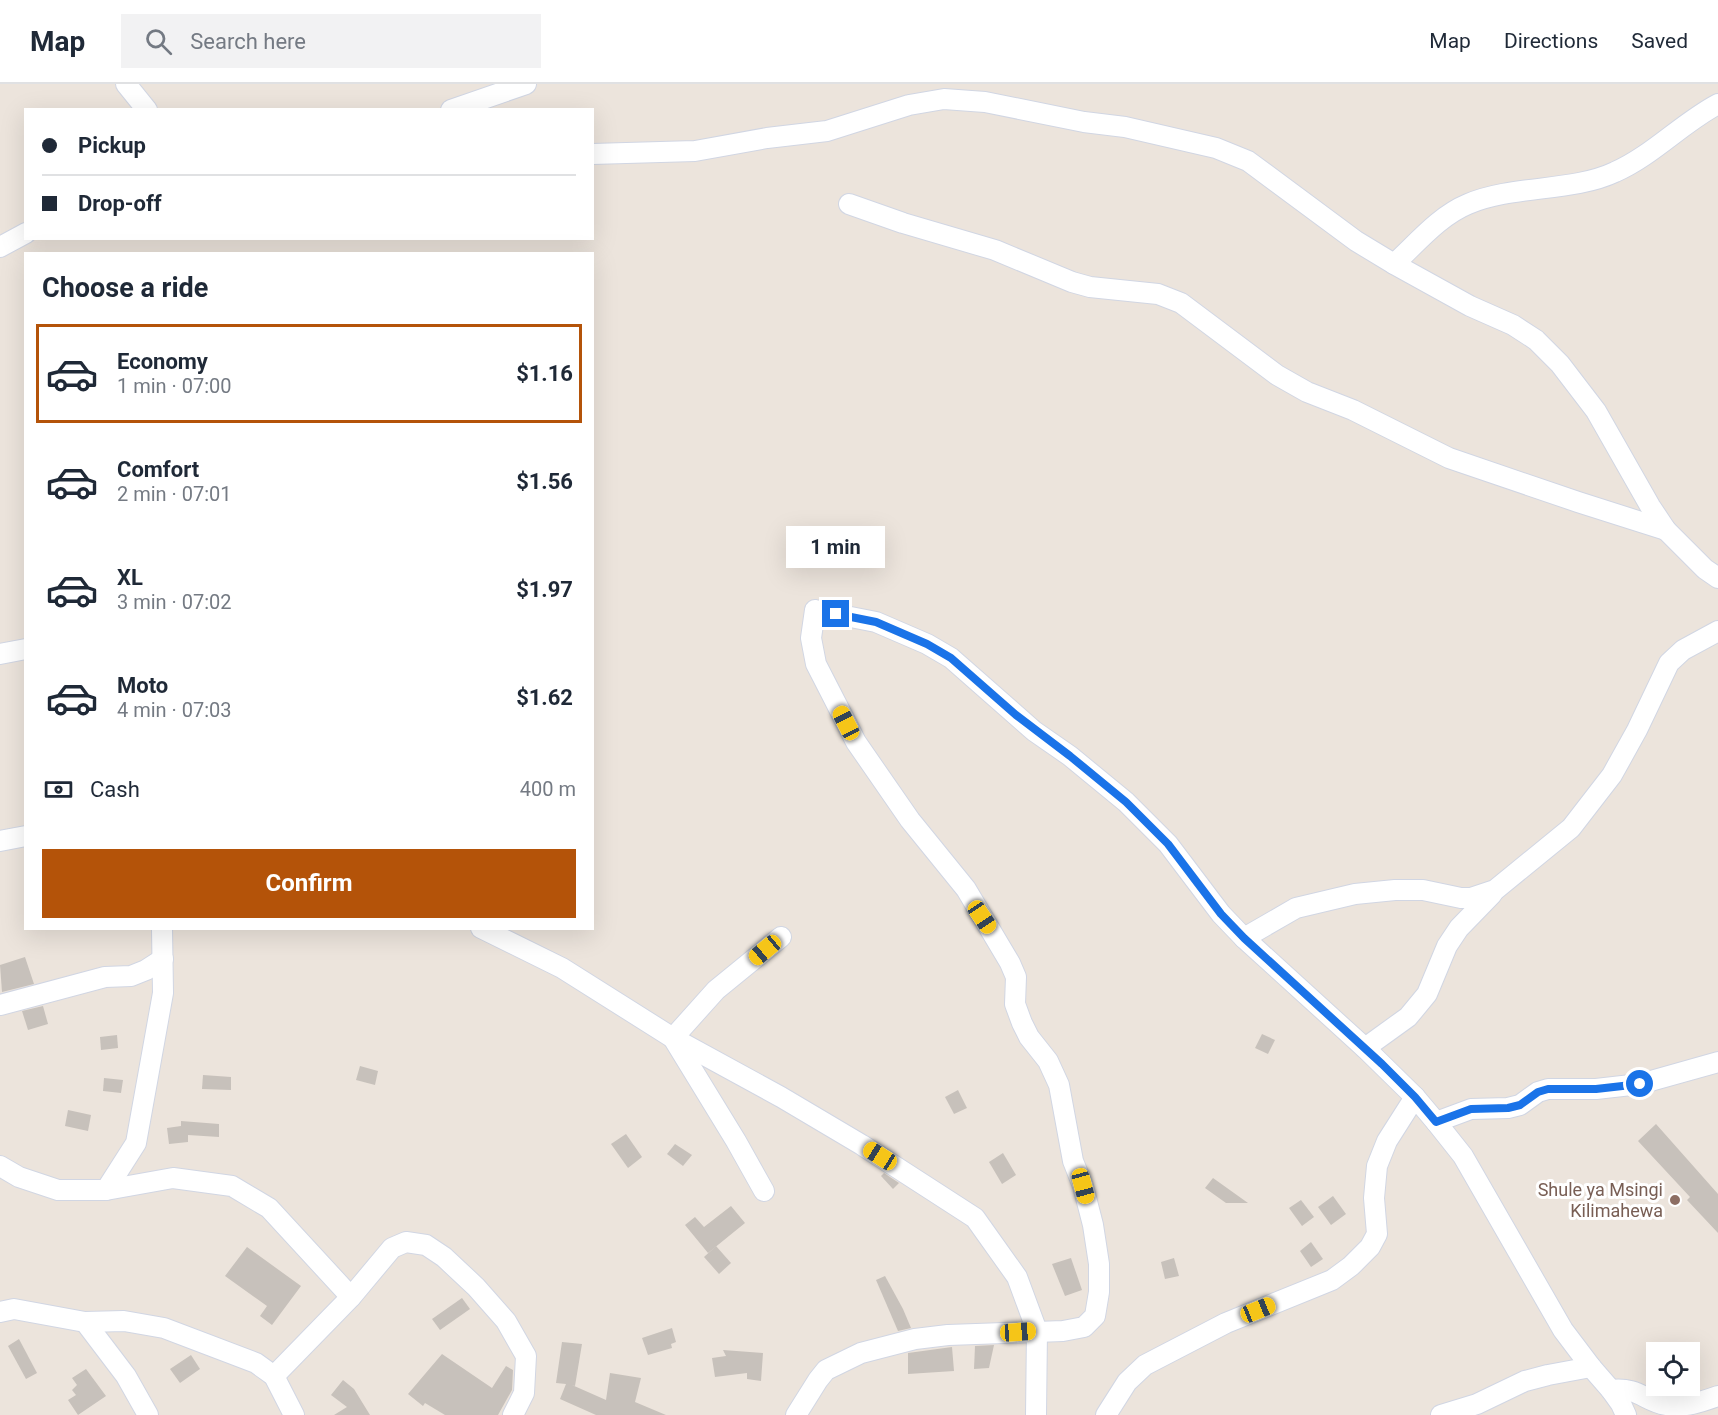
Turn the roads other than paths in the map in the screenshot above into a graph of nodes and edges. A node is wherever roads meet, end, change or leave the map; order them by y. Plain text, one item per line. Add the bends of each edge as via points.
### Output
1 (126, 84) edge
2 (526, 84) edge
3 (946, 89) edge
4 (486, 91) edge
5 (1718, 104) edge
6 (145, 108) edge
7 (455, 108) edge
8 (594, 154) edge
9 (849, 204) dead end
10 (24, 234) edge
11 (0, 247) edge
12 (1394, 264) junction
13 (1666, 530) junction
14 (1718, 578) edge
15 (1718, 631) edge
16 (24, 649) edge
17 (0, 654) edge
18 (24, 836) edge
19 (0, 841) edge
20 (1496, 890) junction
21 (162, 930) edge
22 (485, 930) edge
23 (781, 937) dead end
24 (1244, 938) junction
25 (163, 959) junction
26 (0, 1005) edge
27 (673, 1038) junction
28 (1365, 1048) junction
29 (1718, 1062) edge
30 (1415, 1097) junction
31 (1436, 1122) junction
32 (0, 1166) edge
33 (106, 1190) junction
34 (764, 1191) dead end
35 (351, 1297) junction
36 (0, 1312) edge
37 (86, 1322) junction
38 (1037, 1331) junction
39 (1591, 1367) junction
40 (274, 1376) junction
41 (1611, 1390) junction
42 (1718, 1396) edge
43 (148, 1415) edge
44 (294, 1415) edge
45 (513, 1415) edge
46 (796, 1415) edge
47 (1036, 1415) edge
48 (1106, 1415) edge
49 (1441, 1415) edge
50 (1626, 1415) edge

1 - 6 street
2 - 4 street
3 - 8 street via 909,105 827,130 694,151
3 - 12 street via 985,102 1216,148 1248,161 1356,241
4 - 7 street
5 - 12 street via 1614,173 1470,203 1445,216
9 - 13 street via 995,250 1072,282 1158,294 1181,303 1277,375 1307,392 1353,410 1449,458
10 - 11 street
12 - 13 street via 1536,340 1596,411
13 - 14 street
15 - 20 street via 1683,650 1669,663 1612,775 1571,828
16 - 17 street
18 - 19 street
20 - 24 street via 1471,898 1423,890 1355,894 1296,908
20 - 28 street via 1459,928 1427,994 1408,1017
21 - 25 street
22 - 27 street via 562,968
23 - 27 street via 716,990
24 - 28 street
24 - 38 street via 1168,844 1126,802 1028,726 951,658 876,622 815,610 811,638 816,664 856,742 910,820 966,889 1001,945 1016,977 1015,1004 1022,1023 1059,1085 1073,1161 1093,1225 1099,1292 1095,1316 1084,1327
25 - 26 street via 131,976 105,977
25 - 33 street via 163,993 135,1143
27 - 34 street
27 - 38 street via 862,1145 975,1218 1017,1277
28 - 30 street
29 - 31 street via 1640,1084 1548,1089 1520,1105 1471,1109
30 - 31 street
30 - 48 street via 1387,1141 1377,1166 1377,1234 1370,1247 1332,1280 1226,1323 1145,1365
31 - 39 street via 1463,1156 1563,1329
32 - 33 street via 58,1190
33 - 35 street via 173,1178 232,1186 268,1208
35 - 40 street
35 - 45 street via 392,1248 406,1242 426,1245 444,1257 506,1321 526,1356 524,1393
36 - 37 street via 14,1309
37 - 40 street via 124,1321 164,1328 256,1363
37 - 43 street via 126,1376
38 - 46 street via 926,1337 861,1353 826,1370
38 - 47 street
39 - 41 street
39 - 49 street via 1524,1381 1477,1404
40 - 44 street
41 - 42 street via 1628,1390 1666,1405 1694,1404
41 - 50 street

